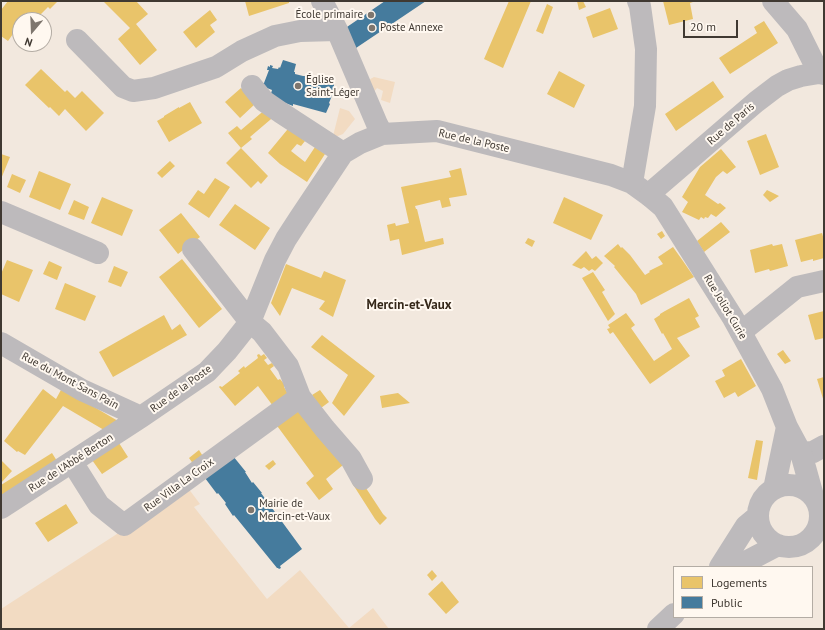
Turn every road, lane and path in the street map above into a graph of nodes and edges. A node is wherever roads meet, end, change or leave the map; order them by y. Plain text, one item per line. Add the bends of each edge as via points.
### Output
1 (322, 1) edge
2 (638, 1) edge
3 (773, 1) edge
4 (337, 30) junction
5 (77, 40) dead end
6 (822, 73) edge
7 (252, 86) dead end
8 (382, 134) junction
9 (343, 153) junction
10 (632, 183) junction
11 (650, 196) junction
12 (2, 214) edge
13 (193, 248) dead end
14 (98, 253) dead end
15 (824, 281) edge
16 (250, 322) junction
17 (741, 332) junction
18 (1, 343) edge
19 (300, 397) junction
20 (140, 417) junction
21 (787, 427) junction
22 (824, 446) edge
23 (801, 453) junction
24 (72, 462) junction
25 (362, 479) dead end
26 (774, 489) junction
27 (1, 508) edge
28 (819, 508) edge
29 (758, 516) junction
30 (778, 545) junction
31 (814, 546) edge
32 (721, 566) edge
33 (738, 566) edge
34 (673, 615) edge
35 (658, 629) edge

1 - 4 street
2 - 10 street via 646,49 645,106
3 - 6 street via 797,29
4 - 5 street via 300,31 275,36 242,51 216,67 154,88 133,91 123,87
4 - 8 street
6 - 11 street, Rue de Paris via 788,80 772,90 690,158
7 - 9 street via 264,101
8 - 9 street, Rue de la Poste
8 - 10 street, Rue de la Poste via 437,131 611,175
9 - 16 street, Rue de la Poste via 286,240 275,260
10 - 11 street, Rue de la Poste
11 - 17 street, Rue Joliot Curie via 663,207
12 - 14 street
13 - 16 street
15 - 17 street via 797,287
16 - 19 street via 262,332 288,366
16 - 20 street, Rue de la Poste via 207,372
17 - 21 street, Rue Joliot Curie via 772,389
18 - 20 street, Rue du Mont Sans Pain via 82,390
19 - 24 street, Rue Villa La Croix via 124,525 99,505
19 - 25 street via 351,459
20 - 24 street, Rue de l'Abbé Berton
21 - 23 street, Rue Joliot Curie
21 - 26 street
22 - 23 street via 813,452
23 - 28 street, Rue Joliot Curie
24 - 27 street, Rue de l'Abbé Berton
26 - 28 street via 794,485 805,489
26 - 29 street via 762,500
28 - 31 street via 820,522 811,538
29 - 30 street via 764,534
29 - 32 street via 746,526
30 - 31 street
30 - 33 street
34 - 35 street

